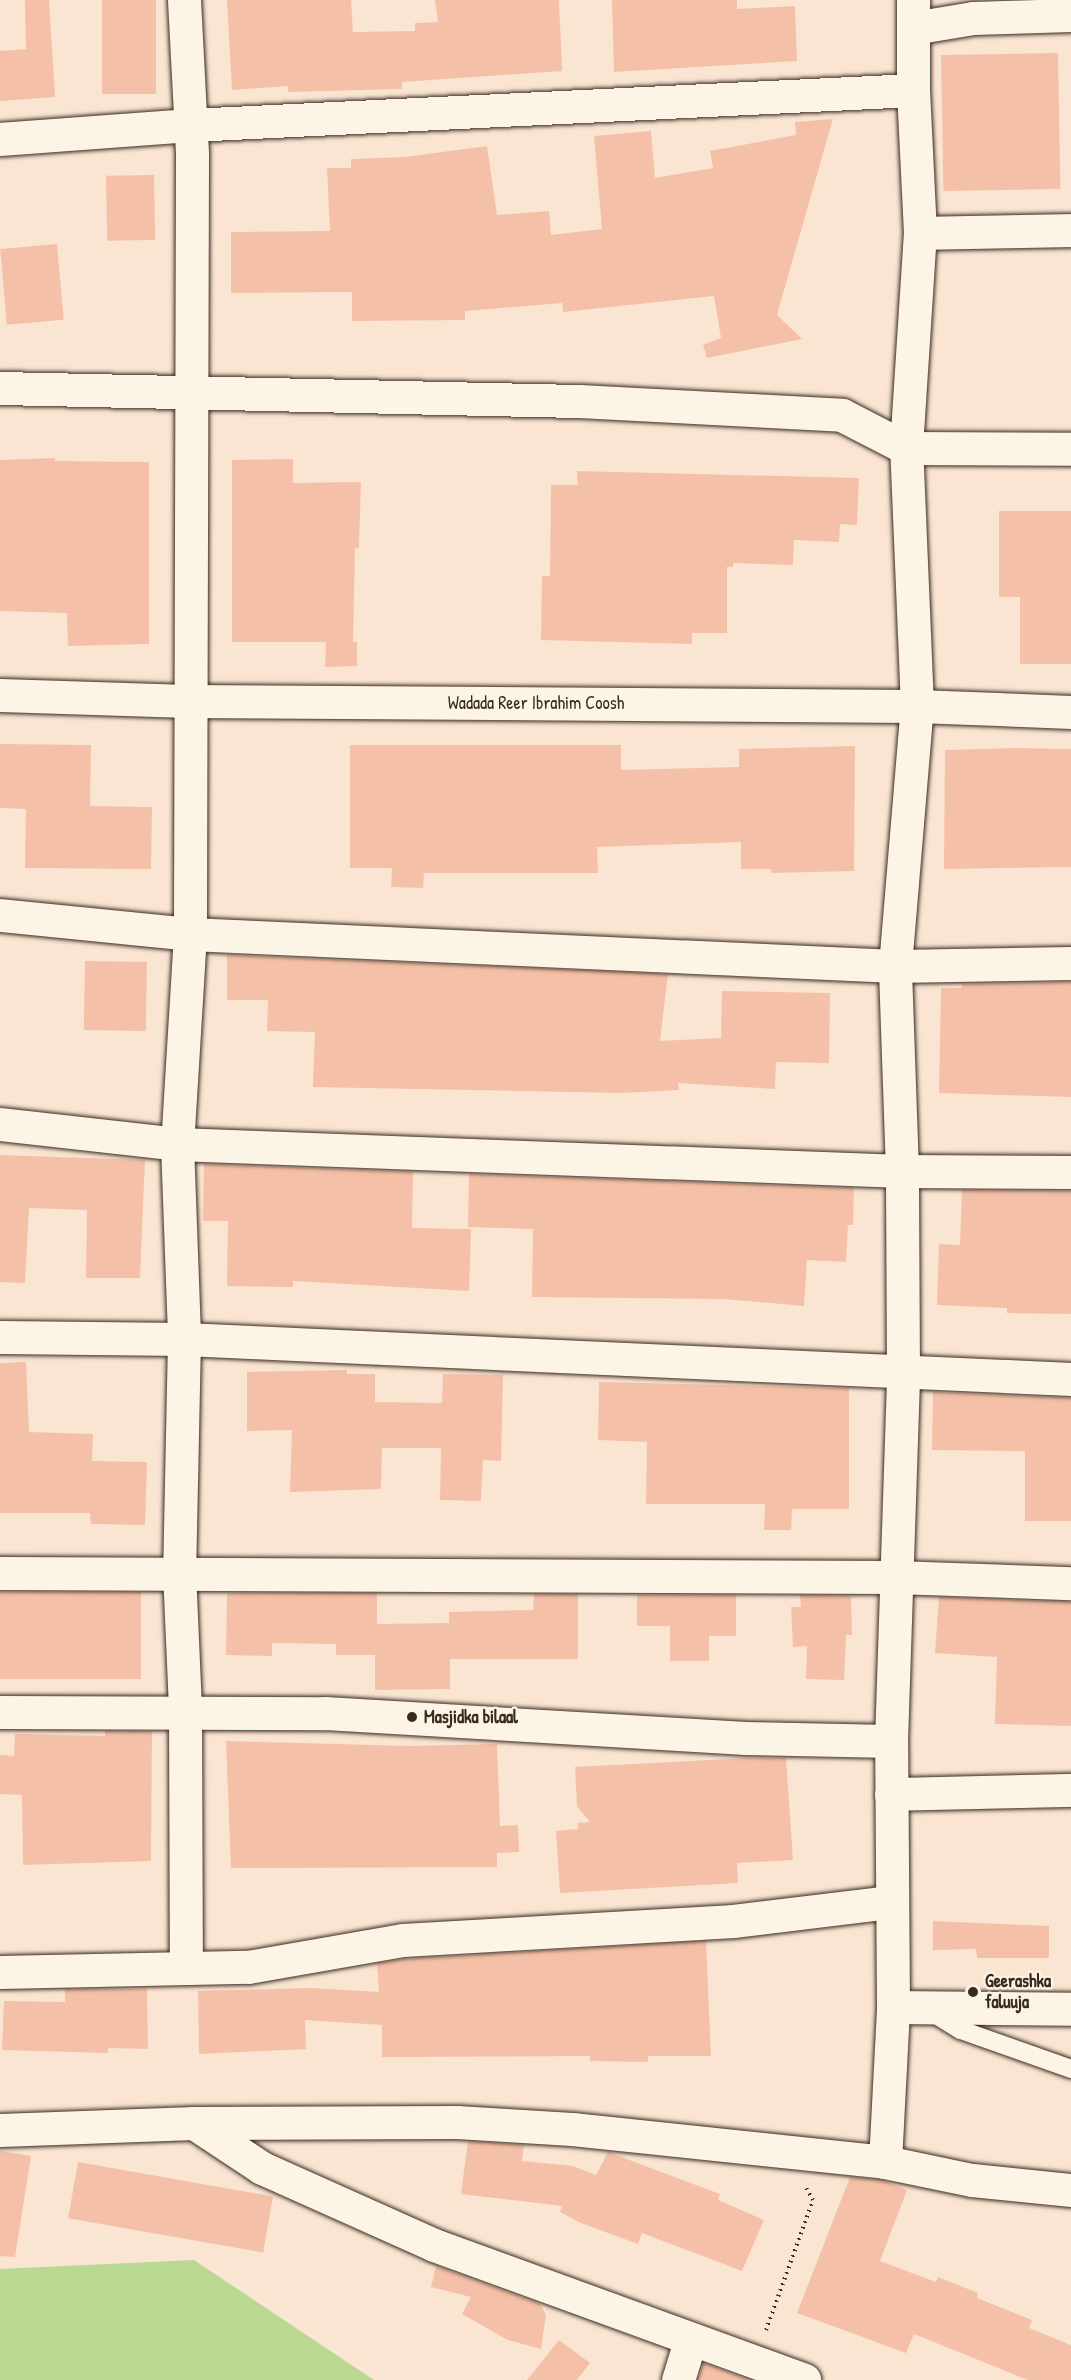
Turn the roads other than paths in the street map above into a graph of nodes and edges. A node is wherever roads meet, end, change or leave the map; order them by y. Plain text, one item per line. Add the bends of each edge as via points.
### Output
1 (184, 0) edge
2 (913, 14) edge
3 (1071, 15) edge
4 (913, 90) junction
5 (190, 124) junction
6 (0, 140) edge
7 (1071, 230) edge
8 (920, 232) junction
9 (0, 388) edge
10 (190, 393) junction
11 (906, 448) junction
12 (1071, 449) edge
13 (0, 695) edge
14 (188, 701) junction
15 (917, 706) junction
16 (1071, 712) edge
17 (0, 915) edge
18 (190, 934) junction
19 (1071, 963) edge
20 (895, 966) junction
21 (0, 1124) edge
22 (177, 1144) junction
23 (902, 1171) junction
24 (1071, 1172) edge
25 (0, 1337) edge
26 (184, 1339) junction
27 (903, 1372) junction
28 (1071, 1379) edge
29 (179, 1571) junction
30 (0, 1573) edge
31 (895, 1577) junction
32 (1071, 1584) edge
33 (185, 1709) junction
34 (0, 1712) edge
35 (891, 1741) junction
36 (1071, 1790) edge
37 (891, 1794) junction
38 (891, 1902) junction
39 (186, 1968) junction
40 (0, 1972) edge
41 (908, 2007) junction
42 (1071, 2009) edge
43 (1071, 2069) edge
44 (194, 2123) junction
45 (0, 2130) edge
46 (885, 2162) junction
47 (1071, 2190) edge
48 (690, 2341) junction
49 (678, 2380) edge
50 (804, 2380) edge

1 - 5 street
2 - 3 street via 973,18
2 - 4 street
4 - 5 street
4 - 8 street
5 - 6 street
5 - 10 street
7 - 8 street
8 - 11 street
9 - 10 street
10 - 11 street via 579,401 842,415
10 - 14 street
11 - 12 street
11 - 15 street
13 - 14 street, Wadada Reer Ibrahim Coosh
14 - 15 street, Wadada Reer Ibrahim Coosh
14 - 18 street
15 - 16 street, Wadada Reer Ibrahim Coosh
15 - 20 street
17 - 18 street
18 - 20 street
18 - 22 street
19 - 20 street
20 - 23 street
21 - 22 street
22 - 23 street
22 - 26 street
23 - 24 street
23 - 27 street
25 - 26 street
26 - 27 street
26 - 29 street
27 - 28 street
27 - 31 street
29 - 30 street
29 - 31 street
29 - 33 street
31 - 32 street
31 - 35 street
33 - 34 street
33 - 35 street via 486,1721 745,1738
33 - 39 street
35 - 37 street
36 - 37 street
37 - 38 street
38 - 39 street via 733,1921 403,1940 294,1961
38 - 41 street
39 - 40 street
41 - 42 street
41 - 43 lane
41 - 46 street
44 - 45 street
44 - 46 street via 457,2122 572,2129
44 - 48 street via 262,2168 423,2240
46 - 47 street via 972,2180
48 - 49 street
48 - 50 street

